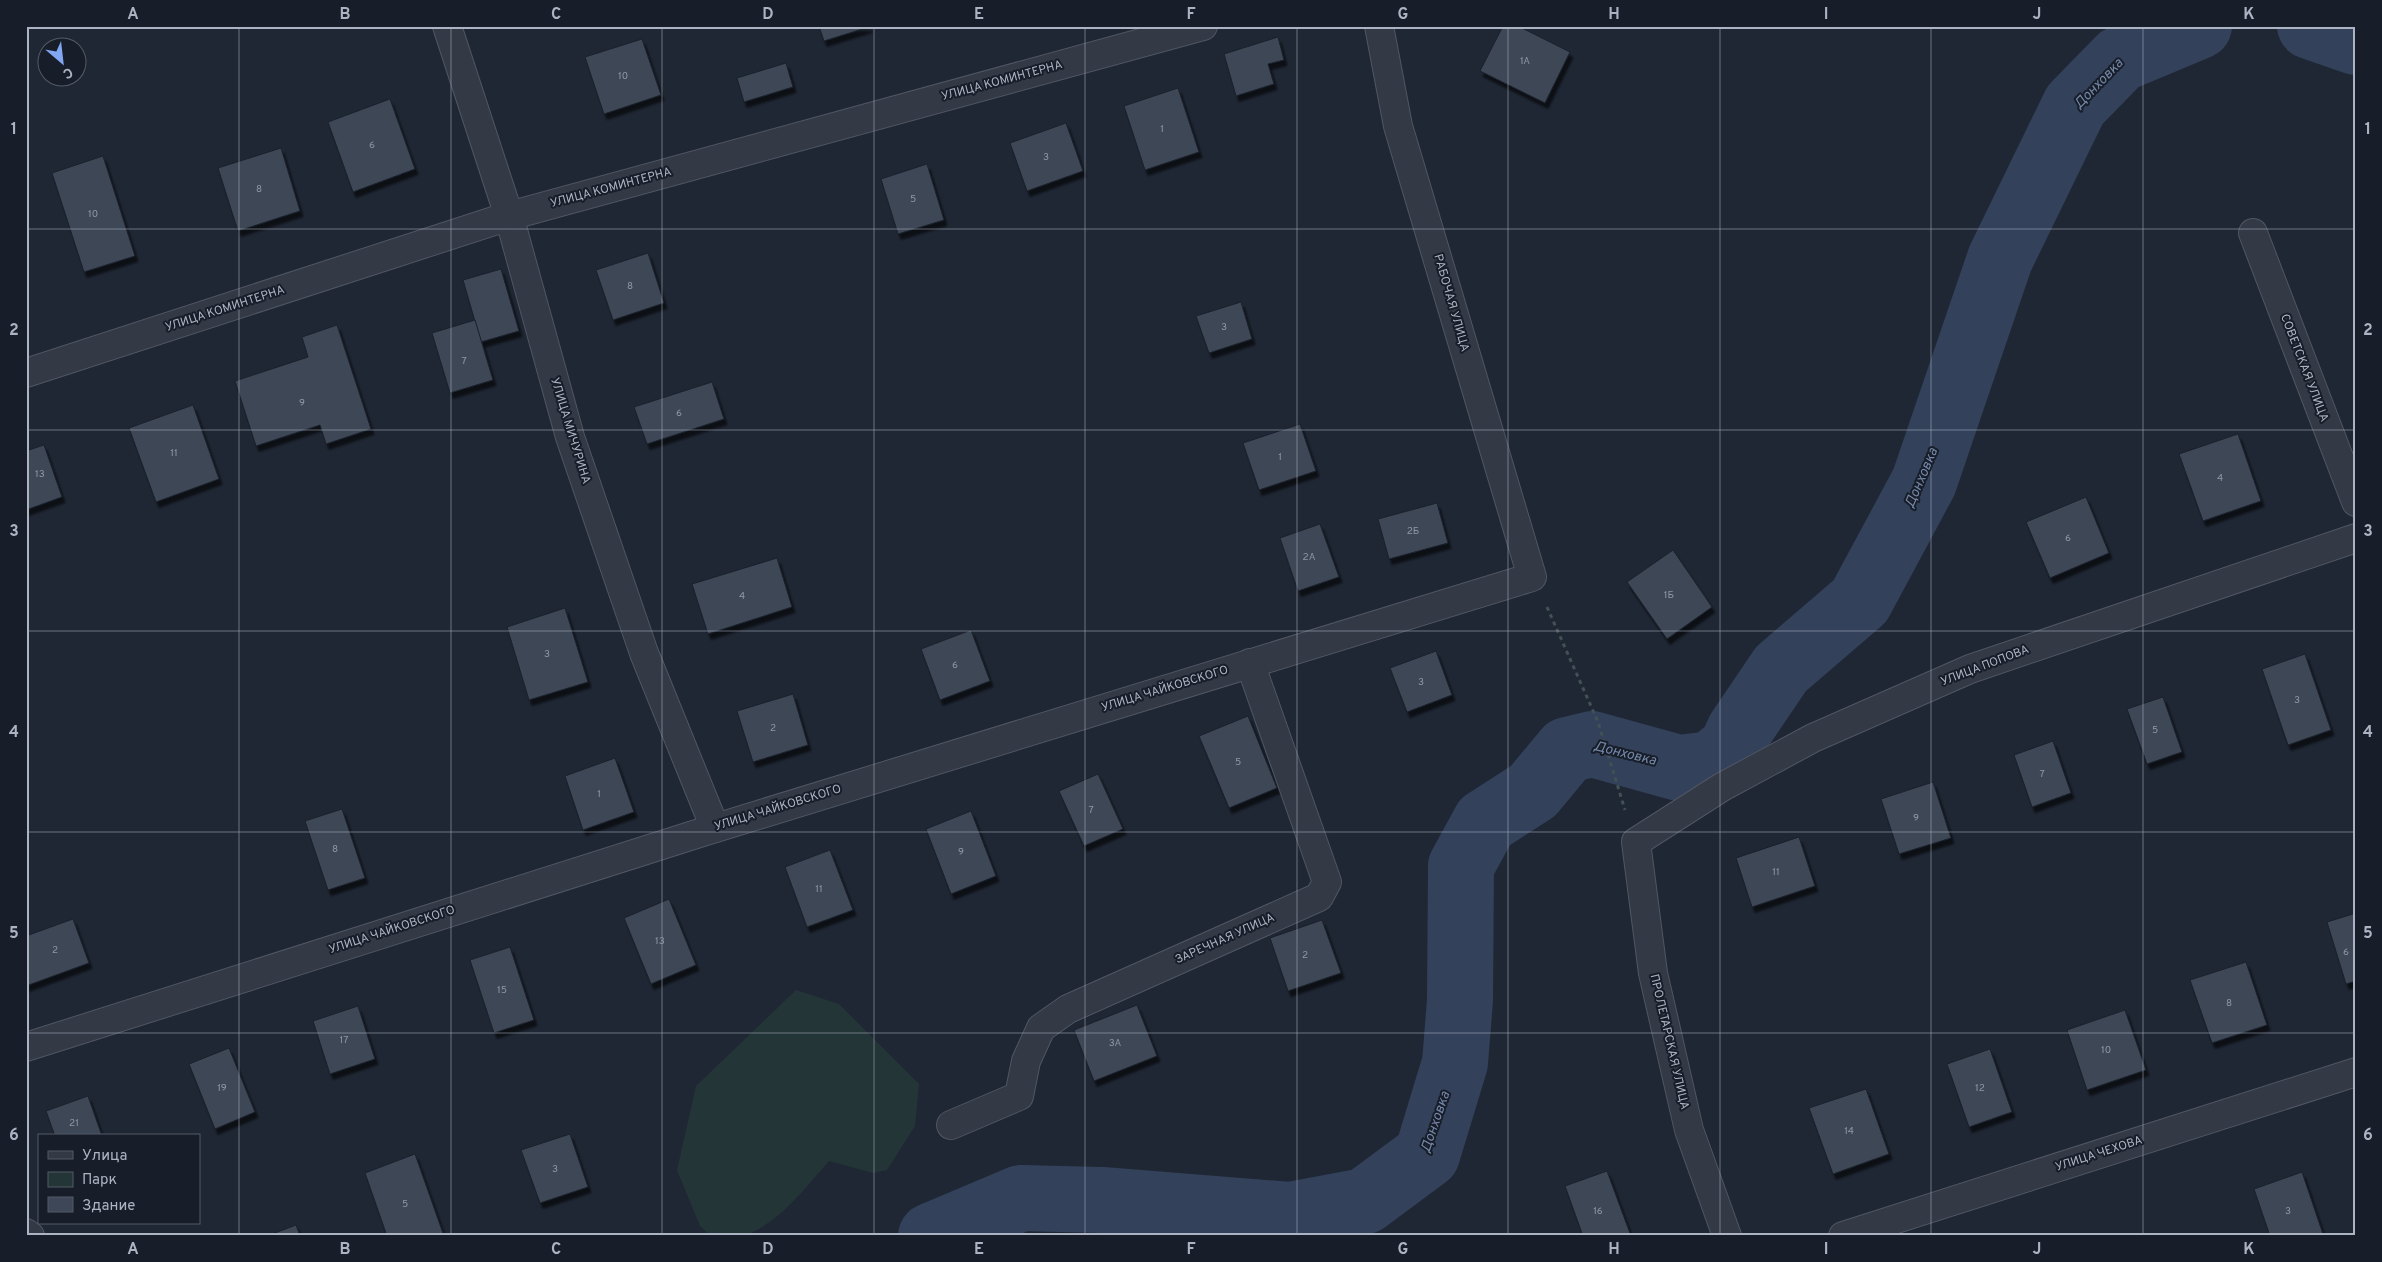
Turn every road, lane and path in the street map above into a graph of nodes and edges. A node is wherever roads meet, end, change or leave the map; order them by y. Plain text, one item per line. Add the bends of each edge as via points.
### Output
1 (447, 26) edge
2 (1203, 26) edge
3 (1379, 26) edge
4 (509, 216) junction
5 (2253, 234) dead end
6 (26, 373) edge
7 (2356, 502) edge
8 (2356, 538) edge
9 (1532, 577) junction
10 (1250, 663) junction
11 (1614, 778) dead end
12 (715, 828) junction
13 (1636, 842) joint
14 (26, 1046) edge
15 (2356, 1072) edge
16 (951, 1125) dead end
17 (26, 1233) edge
18 (30, 1236) edge
19 (1727, 1236) edge
20 (1843, 1236) edge

1 - 4 street, УЛИЦА МИЧУРИНА
2 - 4 street, УЛИЦА КОМИНТЕРНА
3 - 9 street, РАБОЧАЯ УЛИЦА via 1398,126
4 - 6 street, УЛИЦА КОМИНТЕРНА
4 - 12 street, УЛИЦА МИЧУРИНА via 570,437 644,653
5 - 7 street, СОВЕТСКАЯ УЛИЦА
8 - 13 street, УЛИЦА ПОПОВА via 1970,669 1813,738 1722,787
9 - 10 street, УЛИЦА ЧАЙКОВСКОГО
9 - 11 path via 1598,722
10 - 12 street, УЛИЦА ЧАЙКОВСКОГО
10 - 16 street, ЗАРЕЧНАЯ УЛИЦА via 1327,882 1319,897 1068,1009 1041,1028 1026,1061 1020,1096
12 - 14 street, УЛИЦА ЧАЙКОВСКОГО
13 - 19 street, ПРОЛЕТАРСКАЯ УЛИЦА via 1654,972 1689,1130
15 - 20 street, УЛИЦА ЧЕХОВА
17 - 18 street

